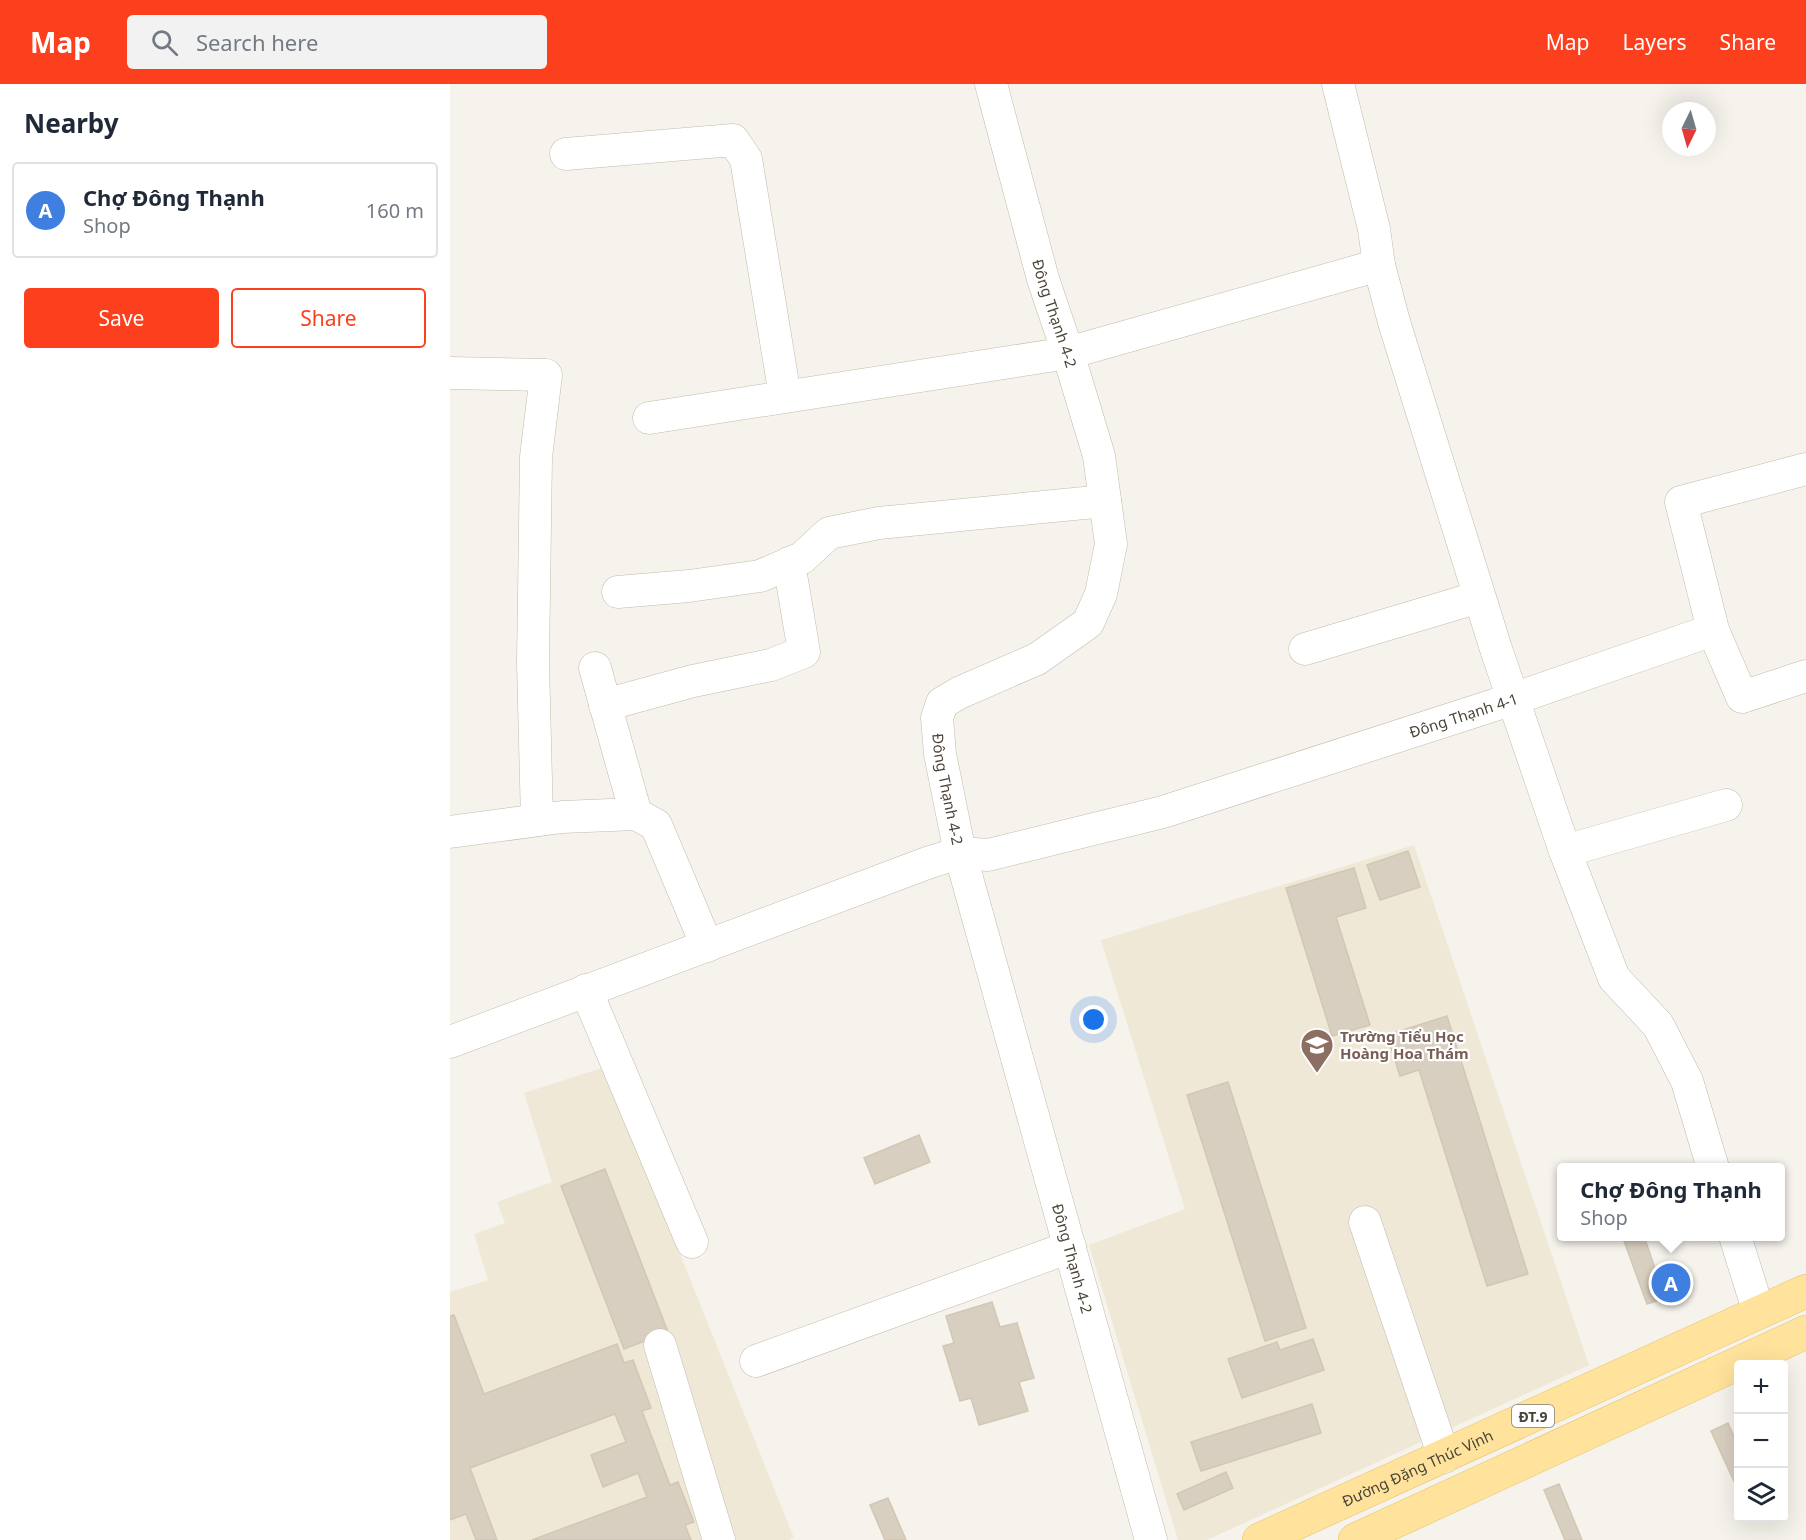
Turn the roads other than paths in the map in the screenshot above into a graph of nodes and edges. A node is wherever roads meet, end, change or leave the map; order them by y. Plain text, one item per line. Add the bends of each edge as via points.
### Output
1 (991, 84) edge
2 (1338, 84) edge
3 (566, 154) dead end
4 (1379, 265) junction
5 (1068, 353) junction
6 (450, 373) edge
7 (785, 396) junction
8 (649, 418) dead end
9 (1806, 469) edge
10 (1105, 501) junction
11 (789, 563) junction
12 (618, 592) dead end
13 (1479, 597) junction
14 (1713, 630) junction
15 (1305, 650) dead end
16 (595, 668) dead end
17 (1806, 676) edge
18 (1513, 699) junction
19 (606, 705) junction
20 (1726, 805) dead end
21 (636, 814) junction
22 (537, 820) junction
23 (450, 832) edge
24 (1565, 851) junction
25 (960, 853) junction
26 (706, 946) junction
27 (586, 990) junction
28 (450, 1042) edge
29 (1712, 1163) edge
30 (1365, 1222) dead end
31 (1737, 1241) edge
32 (692, 1242) dead end
33 (1070, 1247) junction
34 (1806, 1291) edge
35 (1759, 1313) junction
36 (1806, 1332) edge
37 (660, 1345) dead end
38 (756, 1361) dead end
39 (1444, 1456) junction
40 (1366, 1491) junction
41 (1375, 1536) edge
42 (719, 1540) edge
43 (1151, 1540) edge
44 (1259, 1540) edge

1 - 5 street, Đông Thạnh 4-2 via 1043,279
2 - 4 street via 1374,229
3 - 7 street via 733,140 746,159
4 - 5 street
4 - 13 street
5 - 7 street
5 - 10 street, Đông Thạnh 4-2 via 1099,456
6 - 22 street via 546,375 536,457 533,663
7 - 8 street
9 - 14 street via 1681,502
10 - 11 street via 869,525 829,533 802,558
10 - 25 street, Đông Thạnh 4-2 via 1111,544 1101,594 1088,623 1037,659 942,703 937,718 940,754
11 - 12 street via 760,576
11 - 19 street via 804,652 771,665
13 - 15 street
13 - 18 street
14 - 17 street via 1742,697
14 - 18 street, Đông Thạnh 4-1
16 - 19 street
18 - 24 street
18 - 25 street, Đông Thạnh 4-1 via 1163,812 988,855
19 - 21 street
20 - 24 street
21 - 22 street
21 - 26 street via 656,825
22 - 23 street
24 - 29 street via 1614,978 1658,1025 1687,1081
25 - 26 street
25 - 33 street, Đông Thạnh 4-2
26 - 27 street
27 - 28 street
27 - 32 street
30 - 39 street
31 - 35 street
33 - 38 street
33 - 43 street, Đông Thạnh 4-2
34 - 35 main road, Đường Đặng Thúc Vịnh / ĐT.9
35 - 39 main road, Đường Đặng Thúc Vịnh / ĐT.9
36 - 41 main road, ĐT.9
37 - 42 street
39 - 40 main road, Đường Đặng Thúc Vịnh / ĐT.9
40 - 41 street
40 - 44 main road, Đường Đặng Thúc Vịnh / ĐT.9

